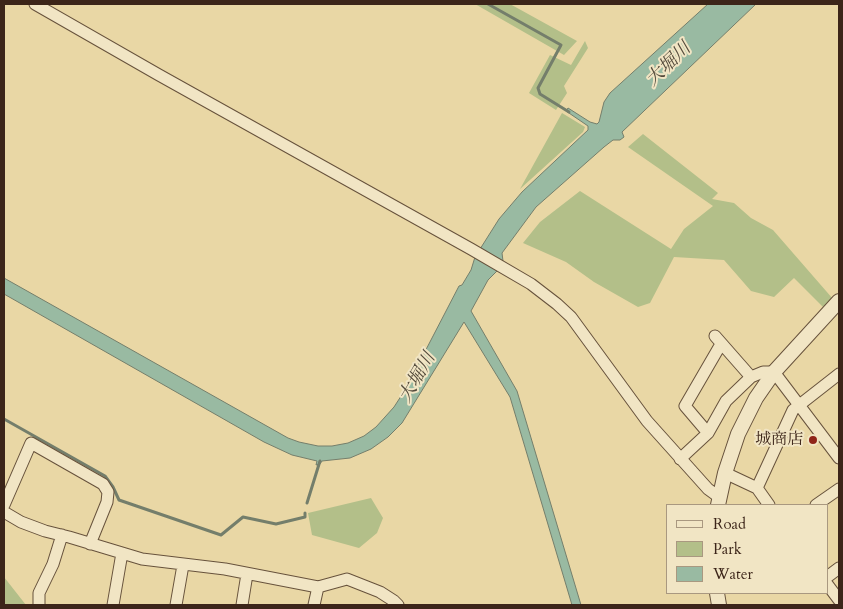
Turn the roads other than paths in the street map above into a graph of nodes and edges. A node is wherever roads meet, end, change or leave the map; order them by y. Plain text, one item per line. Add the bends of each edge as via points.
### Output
1 (35, 4) edge
2 (839, 301) edge
3 (774, 372) junction
4 (839, 374) edge
5 (751, 378) junction
6 (799, 405) junction
7 (708, 433) junction
8 (839, 458) edge
9 (680, 459) junction
10 (725, 473) junction
11 (757, 488) junction
12 (839, 489) edge
13 (719, 501) edge
14 (768, 504) edge
15 (817, 504) edge
16 (4, 505) edge
17 (4, 512) edge
18 (62, 535) junction
19 (90, 544) junction
20 (122, 553) junction
21 (183, 565) junction
22 (839, 568) edge
23 (247, 574) junction
24 (828, 576) edge
25 (828, 585) edge
26 (318, 587) junction
27 (381, 600) edge
28 (839, 600) edge
29 (39, 605) edge
30 (113, 605) edge
31 (176, 605) edge
32 (242, 605) edge
33 (314, 605) edge
34 (398, 605) edge

1 - 9 street via 531,284 571,317 647,421
2 - 3 street
3 - 5 street via 763,372
3 - 6 street
3 - 10 street via 756,398 738,434
4 - 6 street
5 - 7 street via 726,401
5 - 7 street via 718,340 685,406
6 - 8 street
6 - 11 street via 793,410
7 - 9 street
9 - 13 street
10 - 11 street
10 - 13 street
11 - 14 street
12 - 15 street
16 - 19 street via 31,443 103,484 108,492 108,502
17 - 18 street via 45,532
18 - 19 street
18 - 29 street via 39,593
19 - 20 street
20 - 21 street
20 - 30 street
21 - 23 street
21 - 31 street
22 - 24 street
23 - 26 street
23 - 32 street
25 - 28 street
26 - 27 street via 347,579
26 - 33 street
27 - 34 street via 394,600

